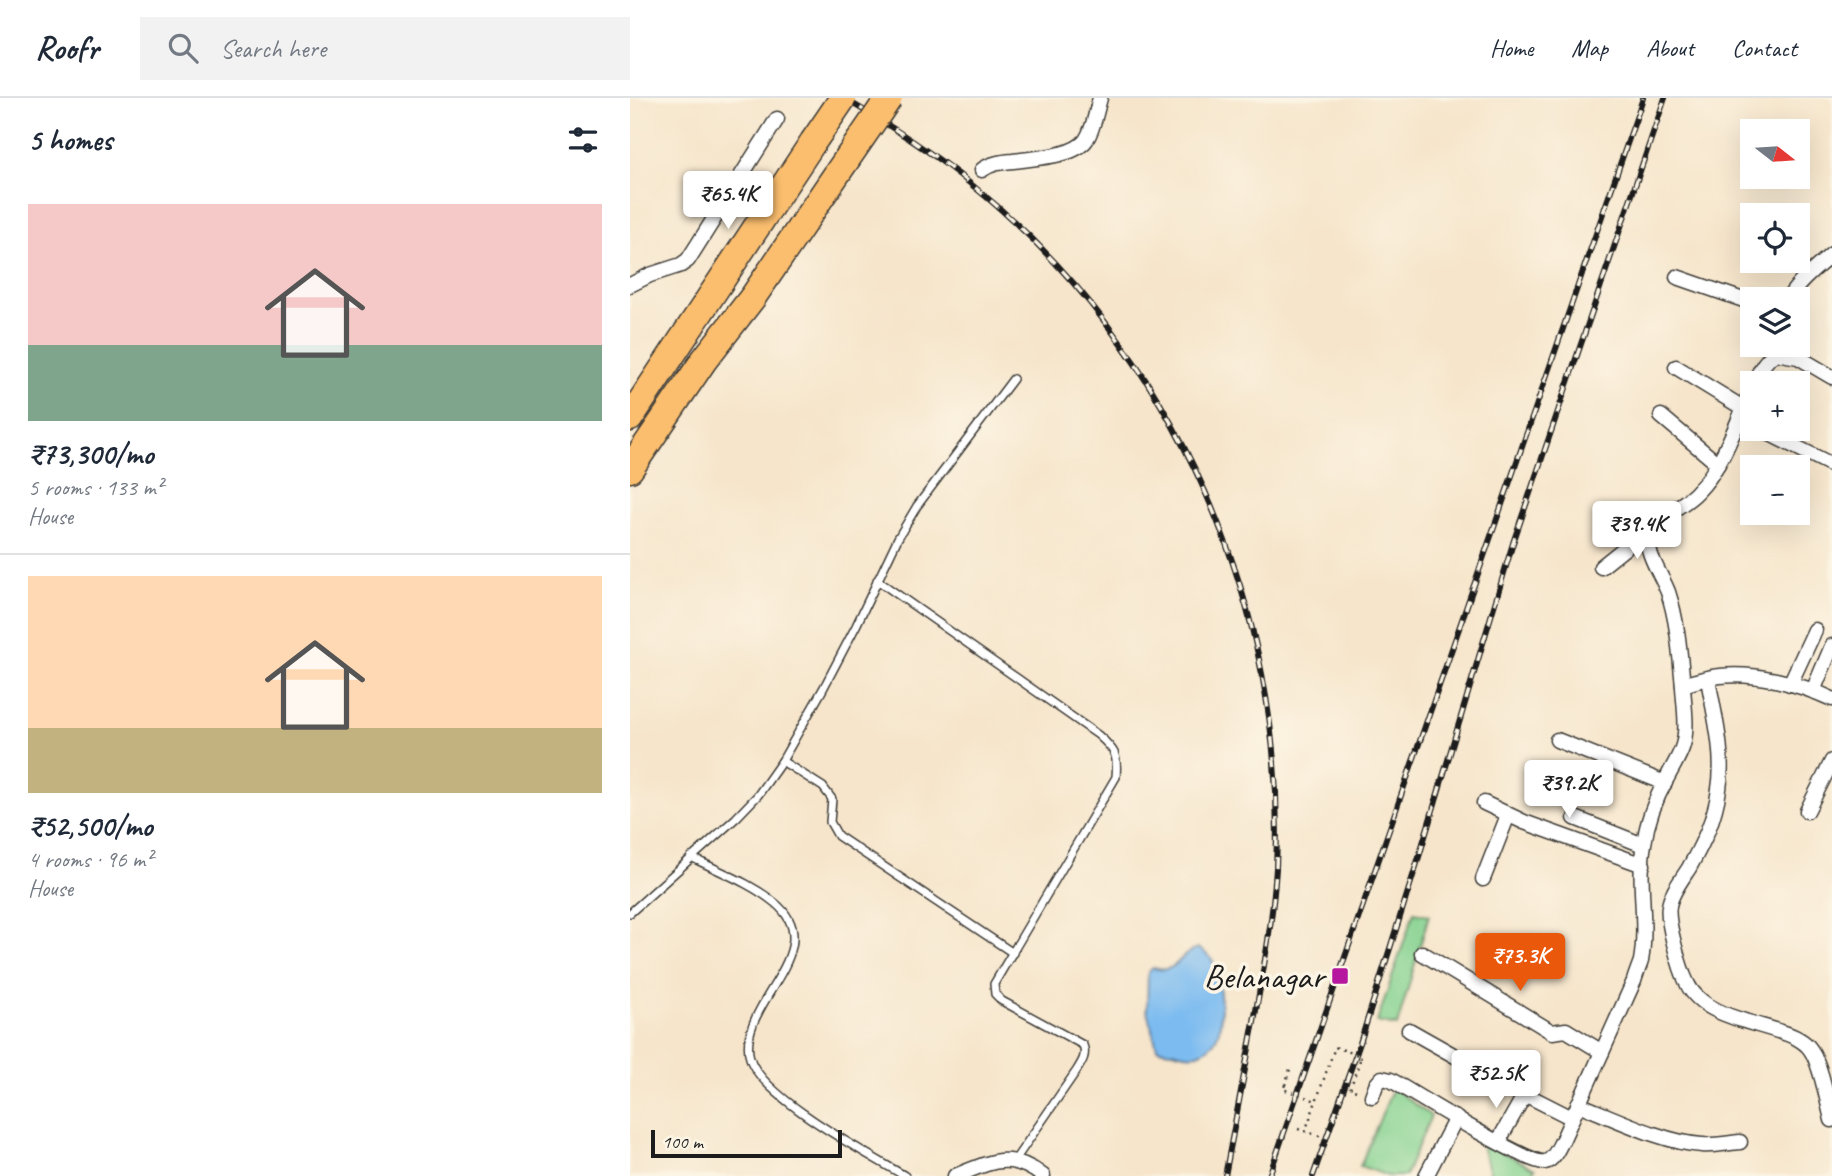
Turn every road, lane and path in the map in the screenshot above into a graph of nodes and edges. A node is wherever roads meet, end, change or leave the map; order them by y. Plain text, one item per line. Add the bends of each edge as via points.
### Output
1 (843, 98) edge
2 (870, 98) edge
3 (889, 98) edge
4 (1101, 98) edge
5 (777, 120) dead end
6 (831, 151) junction
7 (982, 170) dead end
8 (1832, 254) edge
9 (1677, 277) dead end
10 (630, 285) edge
11 (1796, 287) edge
12 (1740, 299) edge
13 (1798, 357) edge
14 (1676, 367) dead end
15 (1832, 377) edge
16 (1013, 379) dead end
17 (1661, 416) dead end
18 (1740, 417) edge
19 (630, 418) edge
20 (1740, 427) edge
21 (1784, 441) edge
22 (1717, 464) junction
23 (1832, 465) edge
24 (630, 469) edge
25 (1651, 527) junction
26 (1601, 567) dead end
27 (877, 580) junction
28 (1815, 630) dead end
29 (1832, 646) edge
30 (1694, 682) junction
31 (1790, 684) junction
32 (1813, 691) junction
33 (1832, 699) edge
34 (1558, 740) dead end
35 (782, 761) junction
36 (1832, 761) edge
37 (1664, 783) junction
38 (1484, 803) dead end
39 (1807, 811) dead end
40 (1508, 815) junction
41 (1575, 818) dead end
42 (1643, 845) junction
43 (691, 857) junction
44 (1643, 865) junction
45 (1483, 879) dead end
46 (630, 913) edge
47 (1013, 953) junction
48 (1422, 953) dead end
49 (1409, 1030) dead end
50 (1602, 1052) junction
51 (1290, 1069) dead end
52 (1351, 1084) dead end
53 (1828, 1085) edge
54 (1525, 1094) junction
55 (1372, 1096) dead end
56 (1316, 1101) junction
57 (1578, 1104) junction
58 (1455, 1118) junction
59 (1572, 1118) junction
60 (1832, 1120) edge
61 (1298, 1129) dead end
62 (1305, 1132) junction
63 (1322, 1137) dead end
64 (1498, 1142) junction
65 (1740, 1142) dead end
66 (1015, 1160) junction
67 (905, 1176) edge
68 (955, 1176) edge
69 (1043, 1176) edge
70 (1426, 1176) edge

1 - 6 highway, bridge
2 - 6 highway
3 - 6 highway, bridge
4 - 7 street via 1079,148
5 - 10 street via 688,260
6 - 19 highway
6 - 24 highway via 753,297
8 - 11 street
9 - 12 street
13 - 15 street
14 - 18 street
16 - 27 lane via 917,506
17 - 22 street
20 - 22 street
21 - 23 street
22 - 25 street via 1699,491
25 - 26 street
25 - 30 street via 1649,549 1668,592
27 - 35 lane
27 - 47 lane via 1114,750 1116,777
28 - 31 street
29 - 32 street
30 - 31 street via 1730,676
30 - 37 street via 1683,746
30 - 53 street via 1720,758 1719,789 1708,833 1669,905 1670,928 1686,982 1700,1002 1800,1040 1810,1048
31 - 32 street
32 - 33 street
34 - 37 street
35 - 43 lane via 758,795
35 - 47 lane via 823,787 832,799 830,822 838,836
36 - 39 street
37 - 42 street
38 - 40 street
40 - 44 street
40 - 45 street
41 - 42 street
42 - 44 street
43 - 46 lane
43 - 67 lane via 777,904 790,922 793,942 788,964 749,1033 750,1058 764,1082 798,1110
44 - 50 street via 1641,961
47 - 66 lane via 994,984 995,993 1086,1051
48 - 50 street via 1552,1032 1566,1030
49 - 54 street
50 - 57 street
51 - 56 path, bridge via 1283,1090
52 - 56 path, bridge via 1361,1056 1335,1047
53 - 60 street
54 - 59 street
54 - 64 street
55 - 58 street via 1382,1078 1391,1080
56 - 62 path
57 - 59 street
57 - 65 street via 1689,1143
58 - 64 street
58 - 70 street
59 - 64 street via 1553,1157 1545,1162
61 - 62 path
62 - 63 path
66 - 68 street via 998,1160
66 - 69 street

